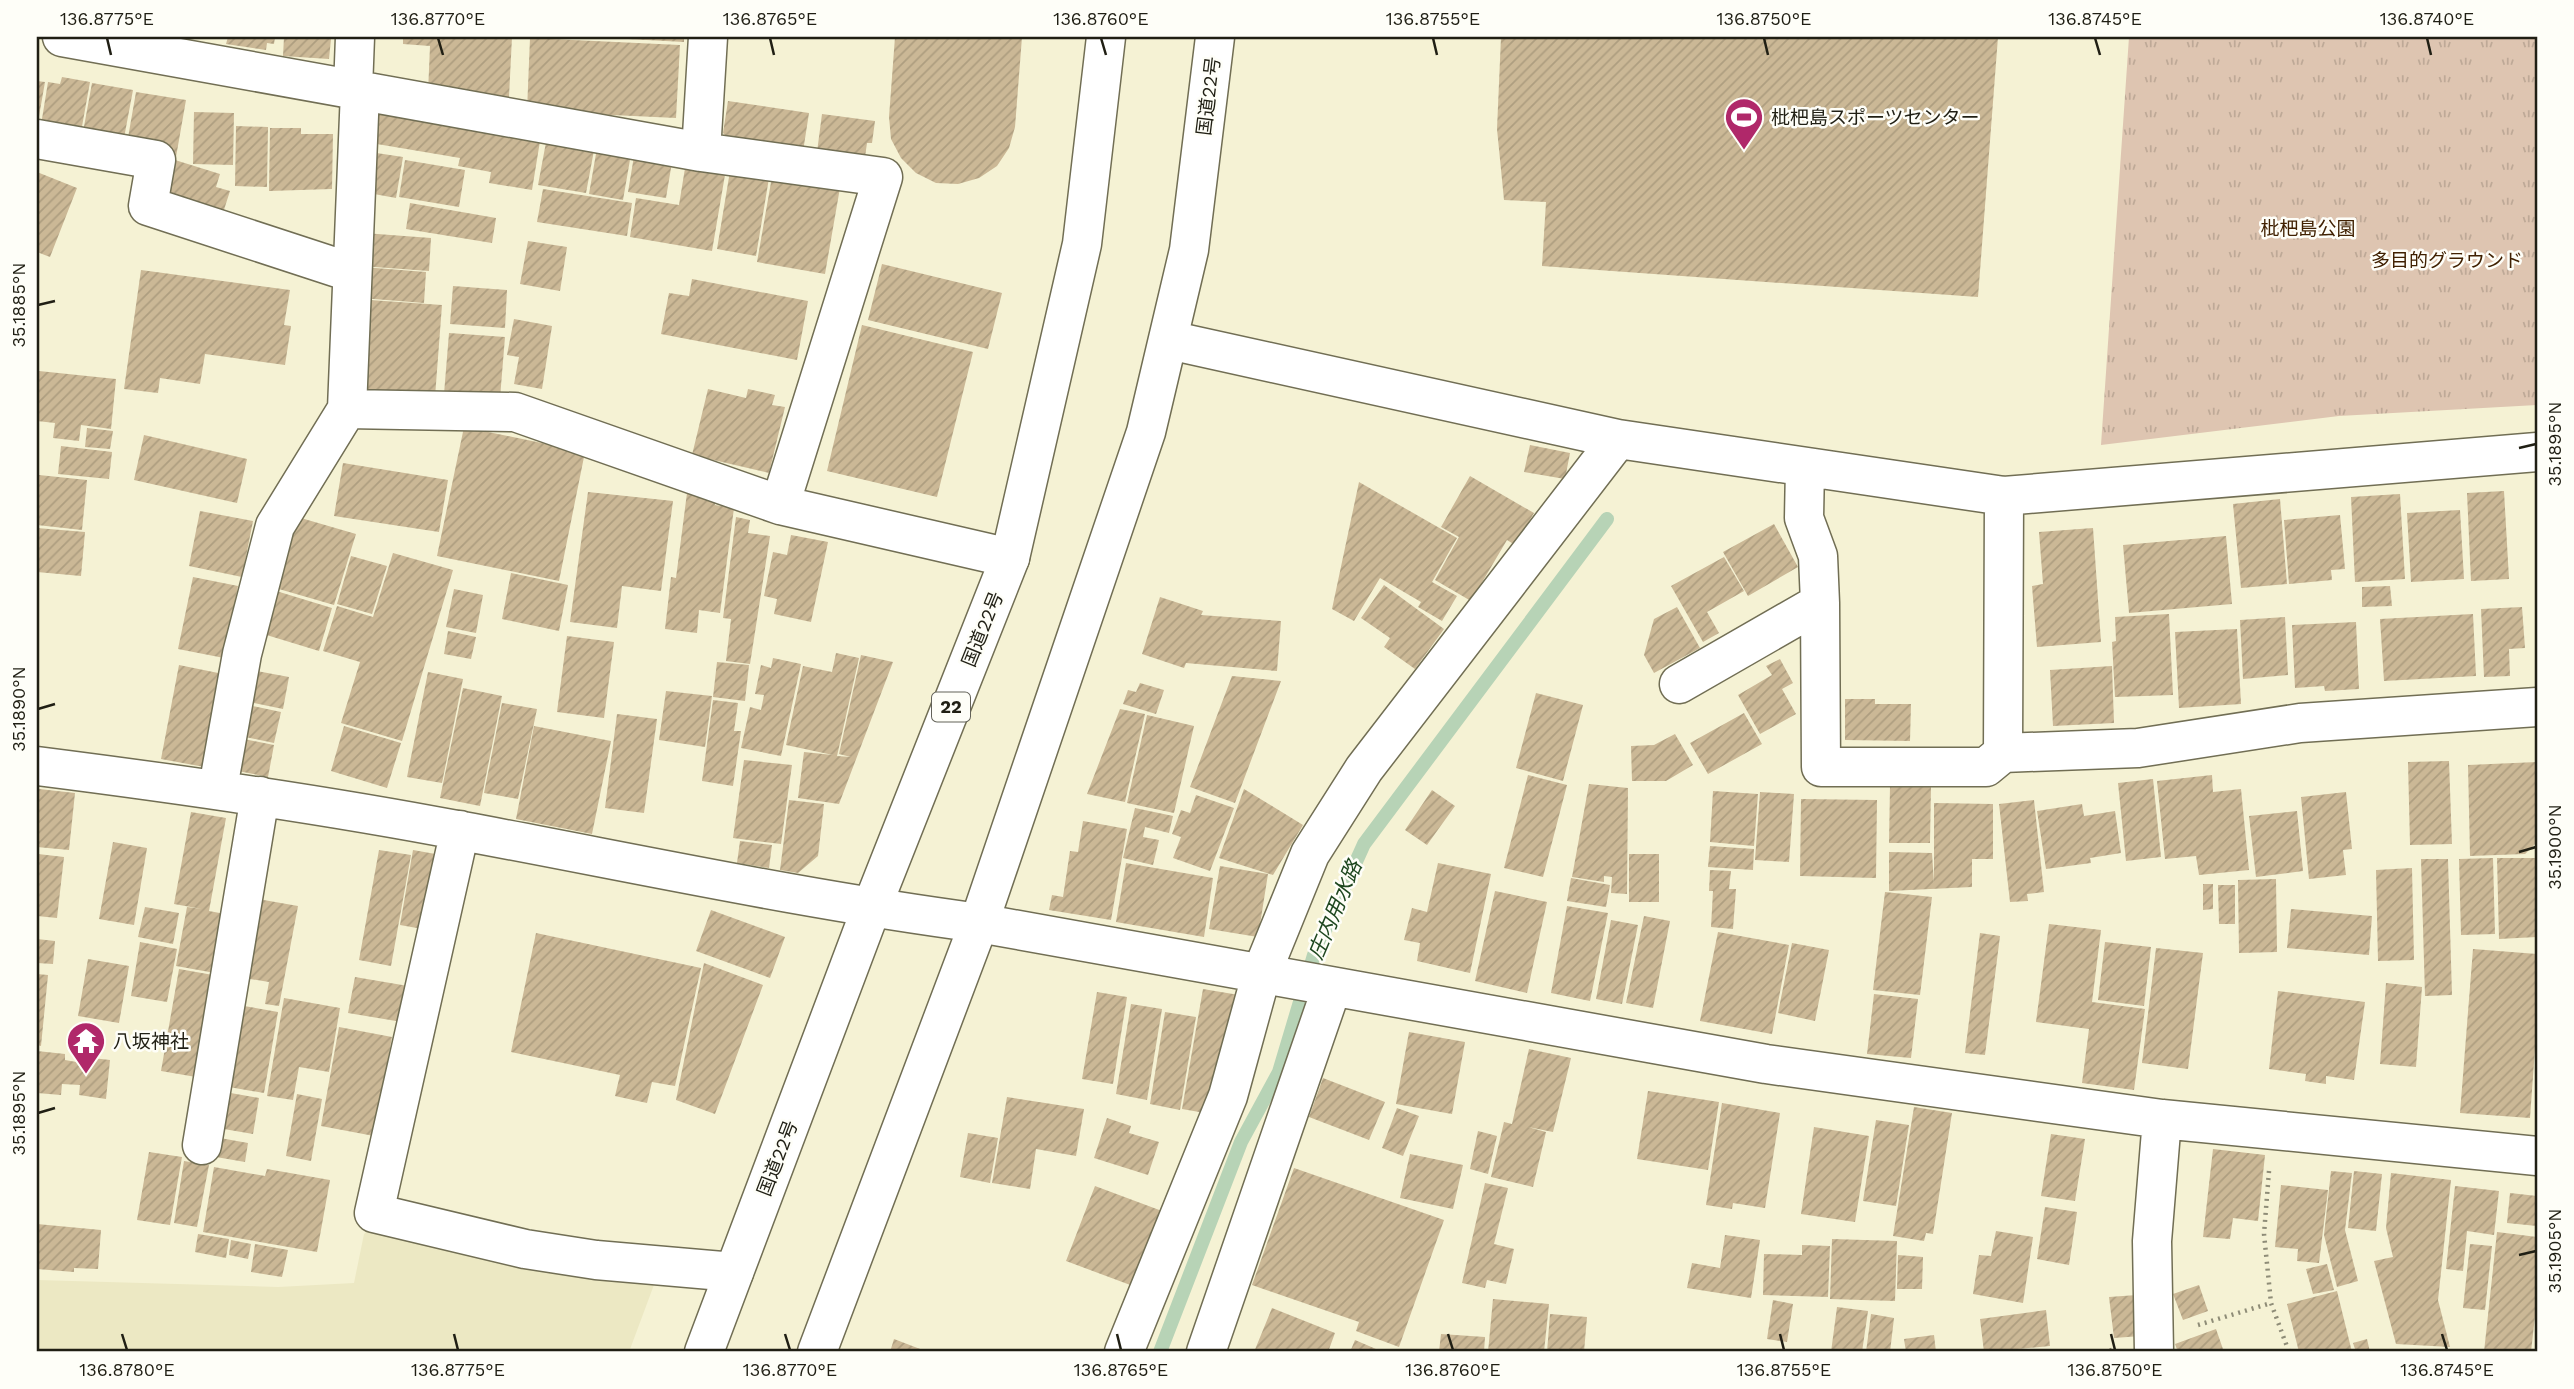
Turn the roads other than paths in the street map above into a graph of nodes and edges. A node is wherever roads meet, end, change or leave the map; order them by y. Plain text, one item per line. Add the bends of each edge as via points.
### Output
1 (62, 37) edge
2 (355, 37) edge
3 (708, 37) edge
4 (1106, 37) edge
5 (1215, 37) edge
6 (356, 90) junction
7 (37, 139) edge
8 (701, 152) junction
9 (350, 272) junction
10 (1169, 340) junction
11 (347, 409) junction
12 (1618, 439) junction
13 (2537, 452) edge
14 (1805, 467) junction
15 (2004, 496) junction
16 (780, 505) junction
17 (1010, 558) junction
18 (1820, 603) junction
19 (1679, 684) dead end
20 (2537, 707) edge
21 (2003, 752) junction
22 (37, 766) edge
23 (218, 788) junction
24 (260, 796) junction
25 (460, 830) junction
26 (871, 909) junction
27 (979, 923) junction
28 (1268, 974) junction
29 (1328, 987) junction
30 (2162, 1119) junction
31 (202, 1144) dead end
32 (2537, 1156) edge
33 (734, 1272) junction
34 (704, 1352) edge
35 (817, 1352) edge
36 (1124, 1352) edge
37 (1206, 1352) edge
38 (2154, 1352) edge

1 - 6 main road
2 - 6 main road
3 - 8 main road
4 - 17 main road, 国道22号 / 22 via 1082,244
5 - 10 main road, 国道22号 via 1189,250
6 - 8 main road
6 - 9 main road
7 - 9 main road via 156,160 148,205
8 - 16 main road via 883,177
9 - 11 main road
10 - 12 main road
10 - 27 main road, 国道22号 via 1146,432
11 - 16 main road via 515,412
11 - 23 main road via 275,526 242,654
12 - 14 main road
12 - 28 main road via 1364,769 1310,854
13 - 15 main road
14 - 15 main road
14 - 18 main road via 1804,518 1818,556
15 - 21 main road
16 - 17 main road
17 - 26 main road, 国道22号 / 22
18 - 19 main road
18 - 21 main road via 1821,766 1986,767
20 - 21 main road via 2300,723 2138,748
22 - 23 main road
23 - 24 main road
24 - 25 main road
24 - 31 main road
25 - 26 main road
25 - 33 main road via 374,1213 525,1249
26 - 27 main road
26 - 33 main road, 国道22号 / 22
27 - 28 main road
27 - 35 main road, 国道22号
28 - 29 main road
28 - 36 main road via 1228,1096
29 - 30 main road via 1766,1064
29 - 37 main road
30 - 32 main road
30 - 38 main road via 2152,1241
33 - 34 main road, 国道22号 / 22

